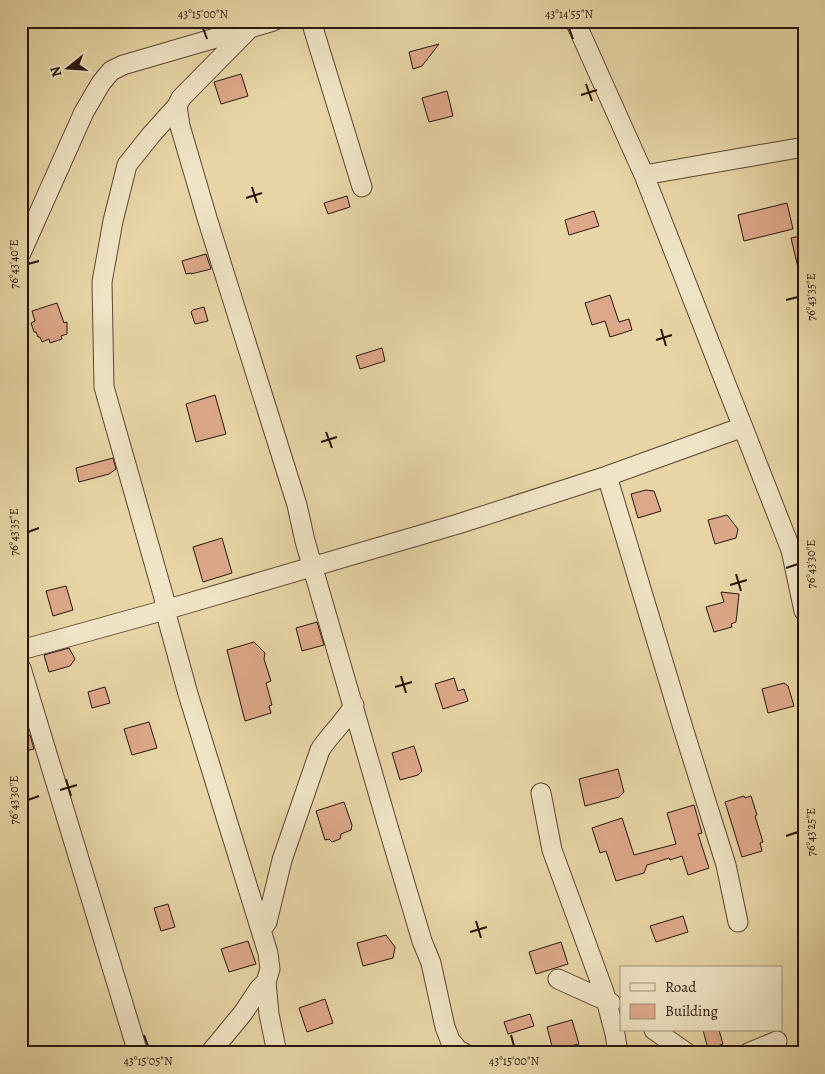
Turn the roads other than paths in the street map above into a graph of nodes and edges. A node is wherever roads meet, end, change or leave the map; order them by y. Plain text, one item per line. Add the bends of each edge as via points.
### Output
1 (274, 21) edge
2 (311, 21) edge
3 (575, 21) edge
4 (250, 28) junction
5 (177, 106) junction
6 (804, 146) edge
7 (644, 175) junction
8 (362, 186) dead end
9 (21, 253) edge
10 (743, 427) junction
11 (607, 476) junction
12 (313, 566) junction
13 (165, 610) junction
14 (804, 611) edge
15 (21, 650) edge
16 (21, 668) edge
17 (354, 705) junction
18 (541, 793) dead end
19 (738, 922) dead end
20 (262, 929) junction
21 (558, 979) dead end
22 (266, 982) junction
23 (614, 1004) edge
24 (657, 1032) edge
25 (777, 1041) dead end
26 (138, 1053) edge
27 (210, 1053) edge
28 (277, 1053) edge
29 (464, 1053) edge
30 (618, 1053) edge
31 (687, 1053) edge
32 (748, 1053) edge

1 - 4 street
2 - 8 street
3 - 7 street
4 - 5 street via 181,98
4 - 9 street via 111,71 100,83 84,112
5 - 12 street via 207,218
5 - 13 street via 127,165 102,282 104,387
6 - 7 street
7 - 10 street
10 - 11 street
10 - 14 street via 791,550
11 - 12 street
11 - 19 street via 726,865
12 - 13 street
12 - 17 street
13 - 15 street
13 - 20 street via 209,764
16 - 26 street
17 - 20 street via 320,750
17 - 29 street via 394,848 431,963 450,1040
18 - 23 street via 552,850
20 - 22 street via 270,969
21 - 23 street
22 - 27 street
22 - 28 street
23 - 30 street
24 - 31 street
25 - 32 street

